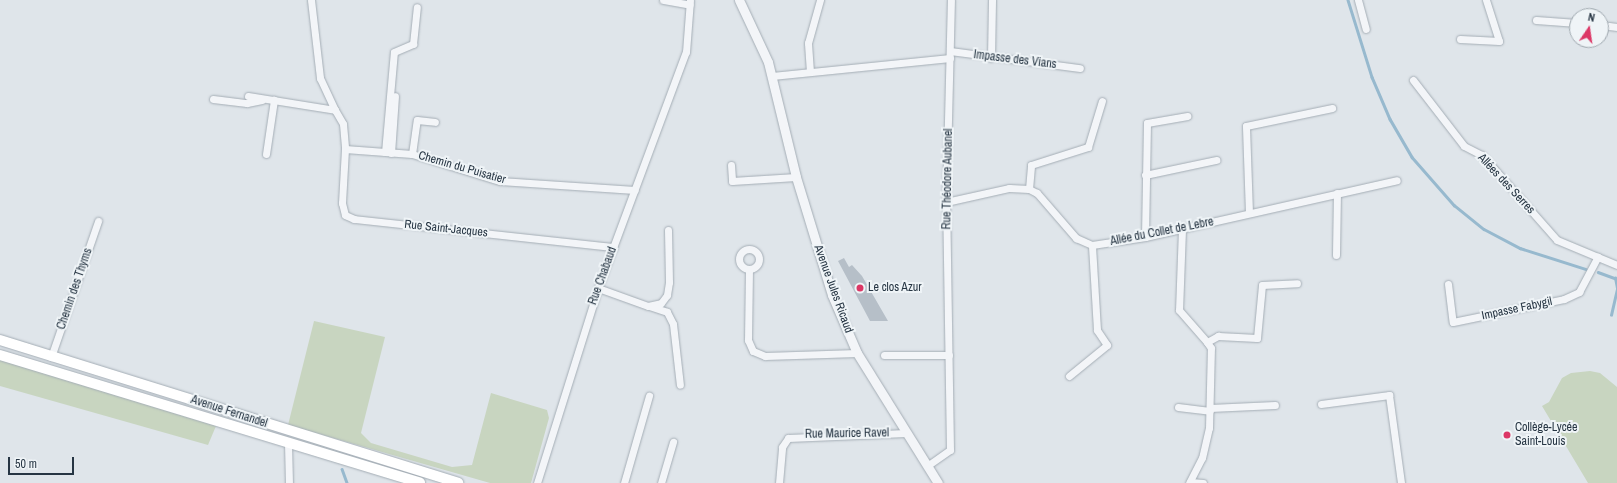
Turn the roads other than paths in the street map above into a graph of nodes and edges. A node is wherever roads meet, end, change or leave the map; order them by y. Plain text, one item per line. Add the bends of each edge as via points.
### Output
1 (311, 0) edge
2 (663, 0) edge
3 (739, 0) edge
4 (820, 0) edge
5 (951, 0) edge
6 (992, 0) edge
7 (1358, 0) edge
8 (1486, 0) edge
9 (690, 3) edge
10 (417, 7) dead end
11 (1536, 20) dead end
12 (1569, 22) edge
13 (1366, 29) dead end
14 (1460, 39) dead end
15 (950, 55) junction
16 (991, 58) junction
17 (1080, 68) dead end
18 (810, 72) junction
19 (772, 76) junction
20 (1413, 80) dead end
21 (248, 96) dead end
22 (395, 96) dead end
23 (213, 99) dead end
24 (266, 99) junction
25 (274, 100) junction
26 (1102, 102) dead end
27 (1332, 108) dead end
28 (335, 110) junction
29 (1187, 116) dead end
30 (436, 122) dead end
31 (345, 149) junction
32 (388, 152) junction
33 (266, 154) dead end
34 (412, 154) junction
35 (1216, 160) dead end
36 (731, 165) dead end
37 (1145, 174) junction
38 (796, 177) junction
39 (1397, 180) dead end
40 (1029, 189) junction
41 (635, 190) junction
42 (1337, 193) junction
43 (946, 202) junction
44 (1249, 213) junction
45 (98, 221) dead end
46 (1182, 229) junction
47 (668, 230) dead end
48 (1145, 237) junction
49 (1092, 245) junction
50 (613, 248) junction
51 (1336, 255) dead end
52 (1598, 258) junction
53 (1617, 265) edge
54 (749, 269) dead end
55 (1297, 283) dead end
56 (1448, 284) dead end
57 (598, 288) junction
58 (648, 306) junction
59 (0, 340) edge
60 (1207, 342) junction
61 (857, 353) junction
62 (0, 355) edge
63 (884, 355) dead end
64 (949, 355) junction
65 (51, 356) junction
66 (1069, 376) dead end
67 (680, 385) dead end
68 (649, 396) dead end
69 (1322, 404) dead end
70 (1275, 405) dead end
71 (1178, 407) dead end
72 (1210, 409) junction
73 (906, 433) junction
74 (673, 442) dead end
75 (288, 443) junction
76 (927, 466) junction
77 (289, 483) edge
78 (420, 483) edge
79 (458, 483) edge
80 (537, 483) edge
81 (624, 483) edge
82 (661, 483) edge
83 (779, 483) edge
84 (938, 483) edge
85 (1190, 483) edge
86 (1203, 483) edge
87 (1400, 483) edge

1 - 28 street via 320,78
2 - 9 street
3 - 19 street, Avenue Jules Ricaud
4 - 18 street via 808,43
5 - 15 street, Rue Théodore Aubanel
6 - 16 street
7 - 13 street
8 - 14 street via 1499,41
9 - 41 street, Rue Chabaud via 686,52
10 - 32 street via 413,44 394,52
11 - 12 street
15 - 16 street, Impasse des Vians
15 - 18 street
15 - 43 street, Rue Théodore Aubanel
16 - 17 street, Impasse des Vians
18 - 19 street
19 - 38 street, Avenue Jules Ricaud
20 - 52 street, Allées des Serres via 1464,146 1482,155 1557,240
21 - 24 street
22 - 32 street
23 - 24 street via 247,104
24 - 25 street
25 - 28 street
25 - 33 street
26 - 40 street via 1088,147 1031,165
27 - 44 street via 1246,126
28 - 31 street via 343,124
29 - 37 street via 1147,123
30 - 34 street via 417,120
31 - 32 street, Chemin du Puisatier
31 - 50 street, Rue Saint-Jacques via 342,203 345,215 354,219
32 - 34 street, Chemin du Puisatier
34 - 41 street, Chemin du Puisatier via 500,181
35 - 37 street
36 - 38 street via 732,181
37 - 48 street
38 - 61 street, Avenue Jules Ricaud via 832,295
39 - 42 street, Allée du Collet de Lebre
40 - 43 street via 1009,188
40 - 49 street via 1037,194 1076,238
41 - 50 street, Rue Chabaud
42 - 44 street, Allée du Collet de Lebre
42 - 51 street
43 - 64 street, Rue Théodore Aubanel
44 - 46 street, Allée du Collet de Lebre
45 - 65 street, Chemin des Thyms
46 - 48 street, Allée du Collet de Lebre
46 - 60 street via 1179,310
47 - 58 street via 667,295 661,303
48 - 49 street, Allée du Collet de Lebre
49 - 66 street via 1097,330 1107,345
50 - 57 street, Rue Chabaud
52 - 53 street, Allées des Serres
52 - 56 street, Impasse Fabygil via 1579,292 1453,322
54 - 61 street via 748,340 753,351 765,356
55 - 60 street via 1262,285 1257,338 1218,336
57 - 58 street
57 - 80 street, Rue Chabaud
58 - 67 street via 667,312 673,324
59 - 65 main road, Avenue Fernandel
60 - 72 street via 1211,348
61 - 73 street, Avenue Jules Ricaud
62 - 75 main road, Avenue Fernandel
63 - 64 street
64 - 76 street, Rue Théodore Aubanel via 950,450
65 - 79 main road, Avenue Fernandel
68 - 81 street
69 - 87 street via 1389,396
70 - 72 street
71 - 72 street
72 - 85 street via 1202,458
73 - 76 street, Avenue Jules Ricaud
73 - 83 street, Rue Maurice Ravel via 788,438 782,447
74 - 82 street
75 - 77 street
75 - 78 main road, Avenue Fernandel
76 - 84 street, Avenue Jules Ricaud
85 - 86 street

